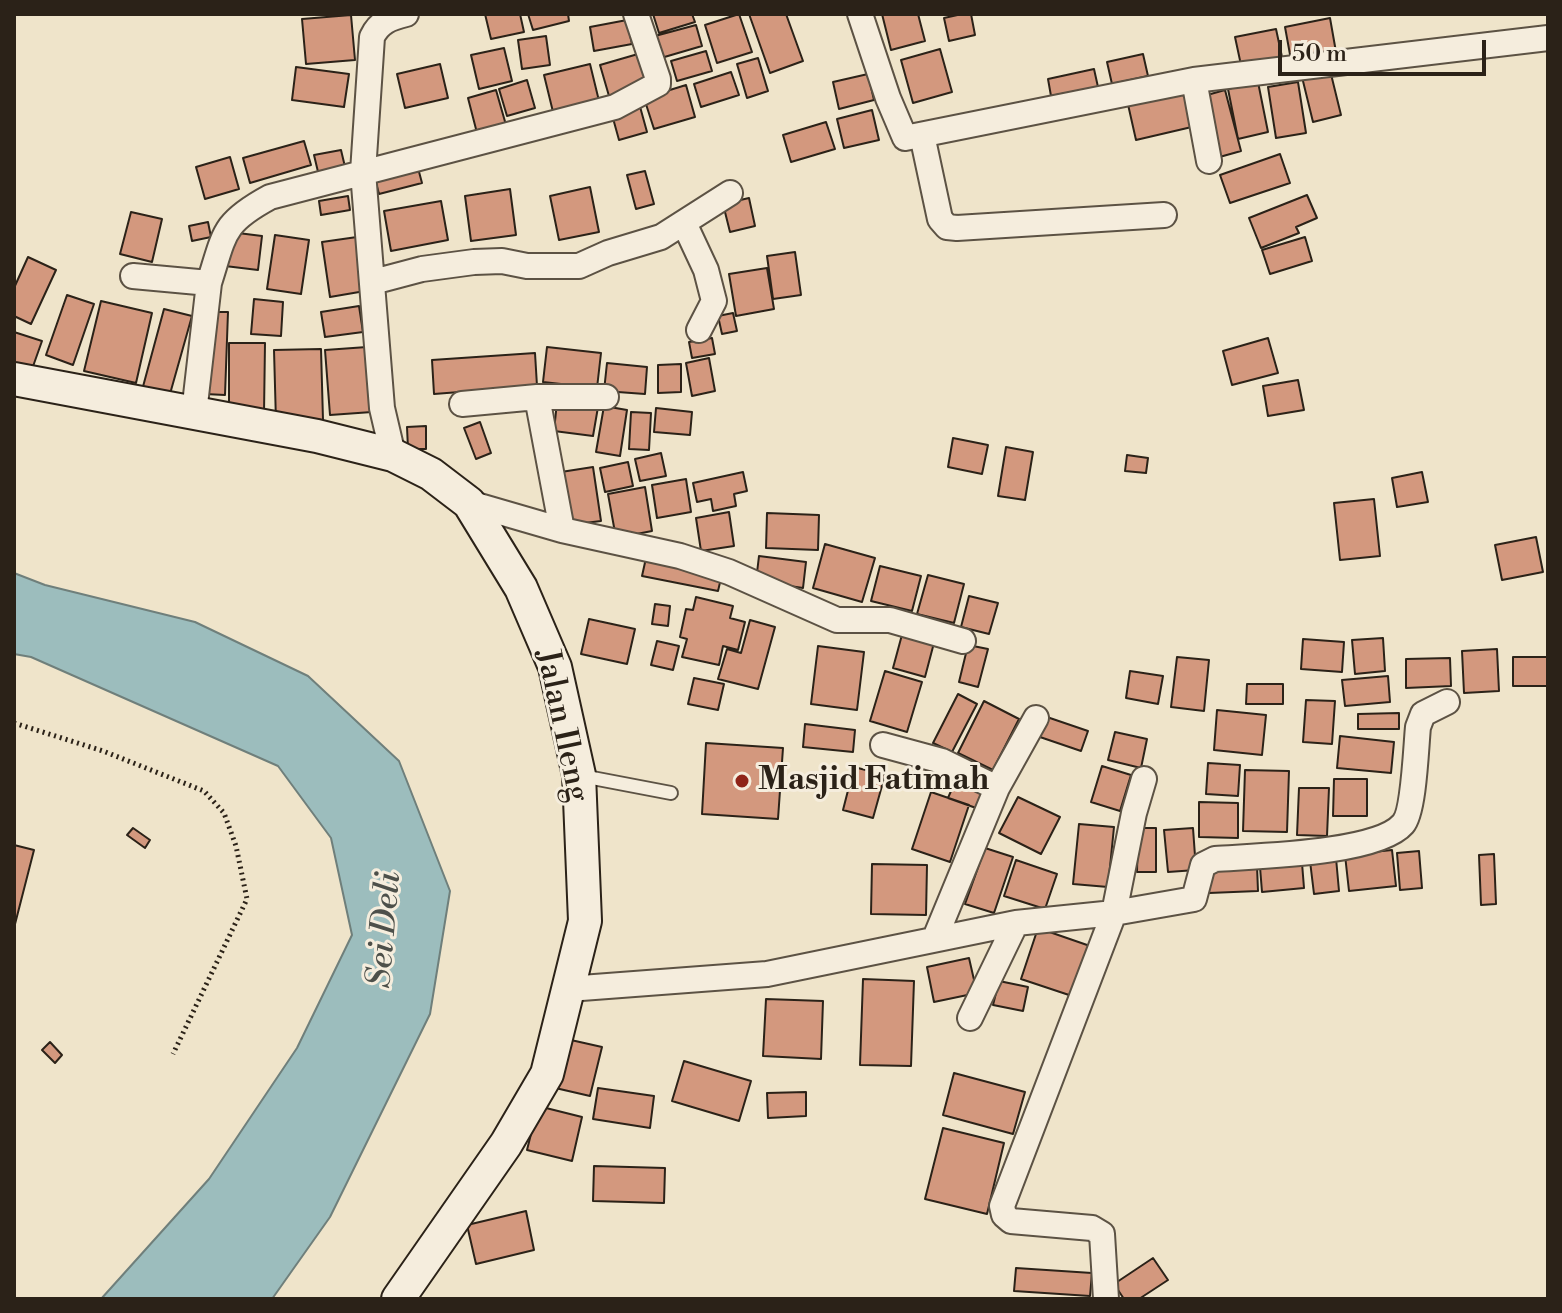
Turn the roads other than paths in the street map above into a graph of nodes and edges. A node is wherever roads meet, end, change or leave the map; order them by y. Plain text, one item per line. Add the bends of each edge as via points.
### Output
1 (636, 14) edge
2 (860, 14) edge
3 (396, 15) edge
4 (1548, 38) edge
5 (1194, 80) junction
6 (922, 135) junction
7 (1209, 161) dead end
8 (363, 172) junction
9 (730, 193) dead end
10 (1164, 215) dead end
11 (684, 223) junction
12 (133, 276) dead end
13 (373, 282) junction
14 (209, 283) junction
15 (699, 330) dead end
16 (14, 379) edge
17 (537, 397) junction
18 (606, 397) dead end
19 (462, 404) dead end
20 (194, 413) junction
21 (393, 455) junction
22 (469, 503) junction
23 (562, 530) junction
24 (963, 641) dead end
25 (1447, 702) dead end
26 (1036, 718) dead end
27 (883, 745) dead end
28 (579, 775) junction
29 (1144, 779) dead end
30 (997, 788) junction
31 (671, 793) dead end
32 (1114, 913) junction
33 (1016, 923) junction
34 (935, 938) junction
35 (568, 989) junction
36 (970, 1018) dead end
37 (398, 1299) edge
38 (1106, 1299) edge

1 - 8 street via 658,79 650,90 615,107
2 - 6 street via 905,138
3 - 8 street via 377,26 372,37
4 - 5 street
5 - 6 street
5 - 7 street
6 - 10 street via 940,219 947,227
8 - 13 street
8 - 14 street via 270,197 246,210 226,229
9 - 11 street
11 - 13 street via 661,237 579,266 474,262
11 - 15 street via 714,301
12 - 14 street
13 - 21 street via 382,408
14 - 20 street
16 - 20 street, Jalan Ileng
17 - 18 street
17 - 19 street
17 - 23 street
20 - 21 street, Jalan Ileng
21 - 22 street, Jalan Ileng via 431,474
22 - 23 street
22 - 28 street, Jalan Ileng via 521,588 555,667
23 - 24 street via 729,572 837,620 890,620
25 - 32 street via 1423,714 1409,811 1396,829 1343,849 1215,859 1203,865 1194,899
26 - 30 street
27 - 30 street via 942,761
28 - 31 lane
28 - 35 street, Jalan Ileng via 585,921
29 - 32 street
30 - 34 street
32 - 33 street
32 - 38 street via 1002,1206 1011,1221 1092,1228 1102,1234
33 - 34 street
33 - 36 street
34 - 35 street via 767,974
35 - 37 street, Jalan Ileng via 547,1074 506,1144

